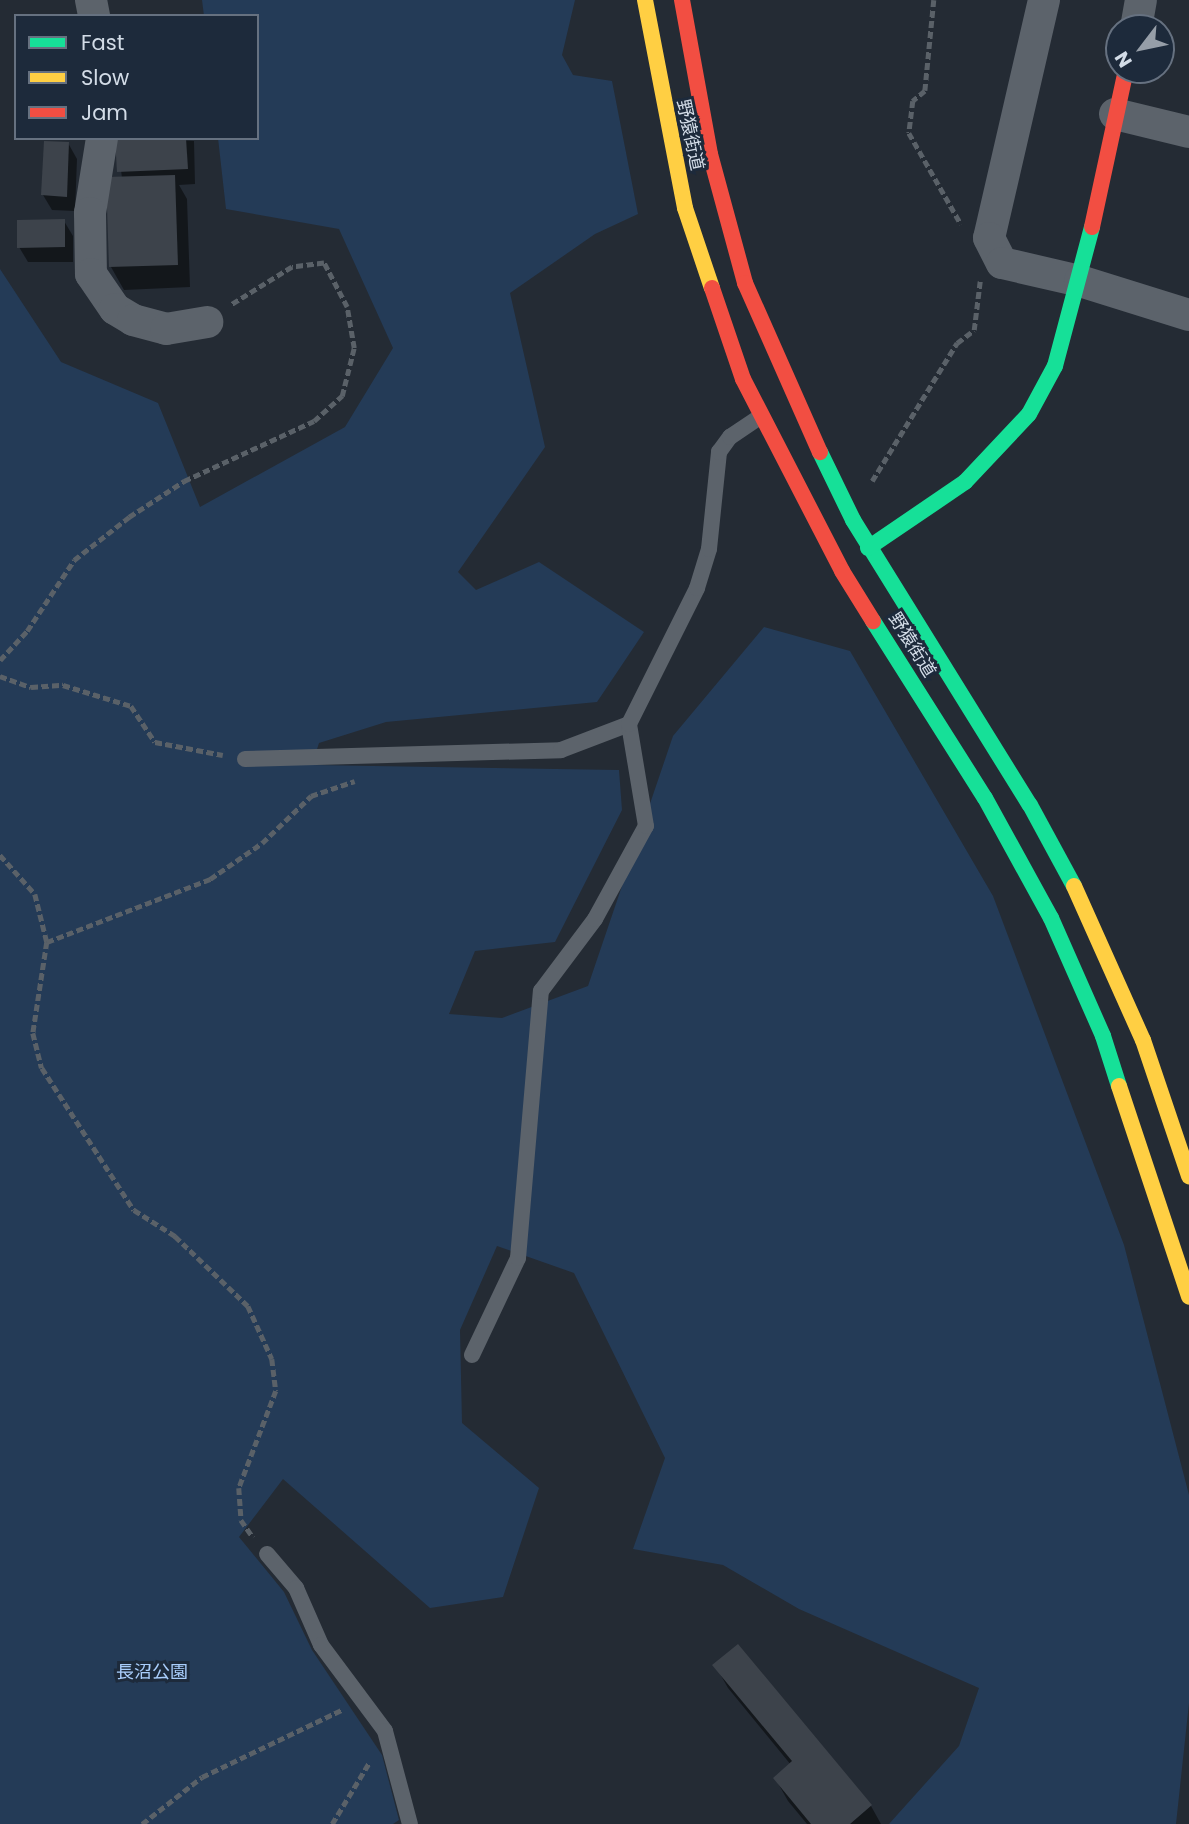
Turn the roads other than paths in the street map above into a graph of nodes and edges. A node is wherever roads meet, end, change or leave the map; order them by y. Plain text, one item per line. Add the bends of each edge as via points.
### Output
1 (645, 0) edge
2 (682, 0) edge
3 (1044, 0) edge
4 (1122, 84) edge
5 (1115, 114) junction
6 (1189, 132) edge
7 (102, 140) edge
8 (1080, 281) junction
9 (1189, 315) edge
10 (207, 322) road end
11 (760, 417) junction
12 (868, 548) junction
13 (629, 724) junction
14 (245, 759) road end
15 (1189, 1176) edge
16 (1189, 1297) edge
17 (472, 1355) dead end
18 (267, 1554) road end
19 (410, 1824) edge

1 - 11 main road, 野猿街道 via 685,208
2 - 12 main road, 野猿街道 via 709,154 744,283 795,407
3 - 8 street via 989,238 1002,263
4 - 5 main road
5 - 6 street
5 - 8 main road
7 - 10 street via 90,213 91,274 115,309 133,320 166,329
8 - 9 street
8 - 12 main road via 1055,366 1029,414 965,482
11 - 13 lane via 730,437 719,452 709,549 697,588
11 - 16 main road, 野猿街道 via 842,571 985,798 1051,918 1102,1036
12 - 15 main road, 野猿街道 via 1063,863 1135,1019
13 - 14 lane via 561,750
13 - 17 lane via 646,826 595,919 541,991 518,1258
18 - 19 lane via 296,1588 321,1645 385,1731

